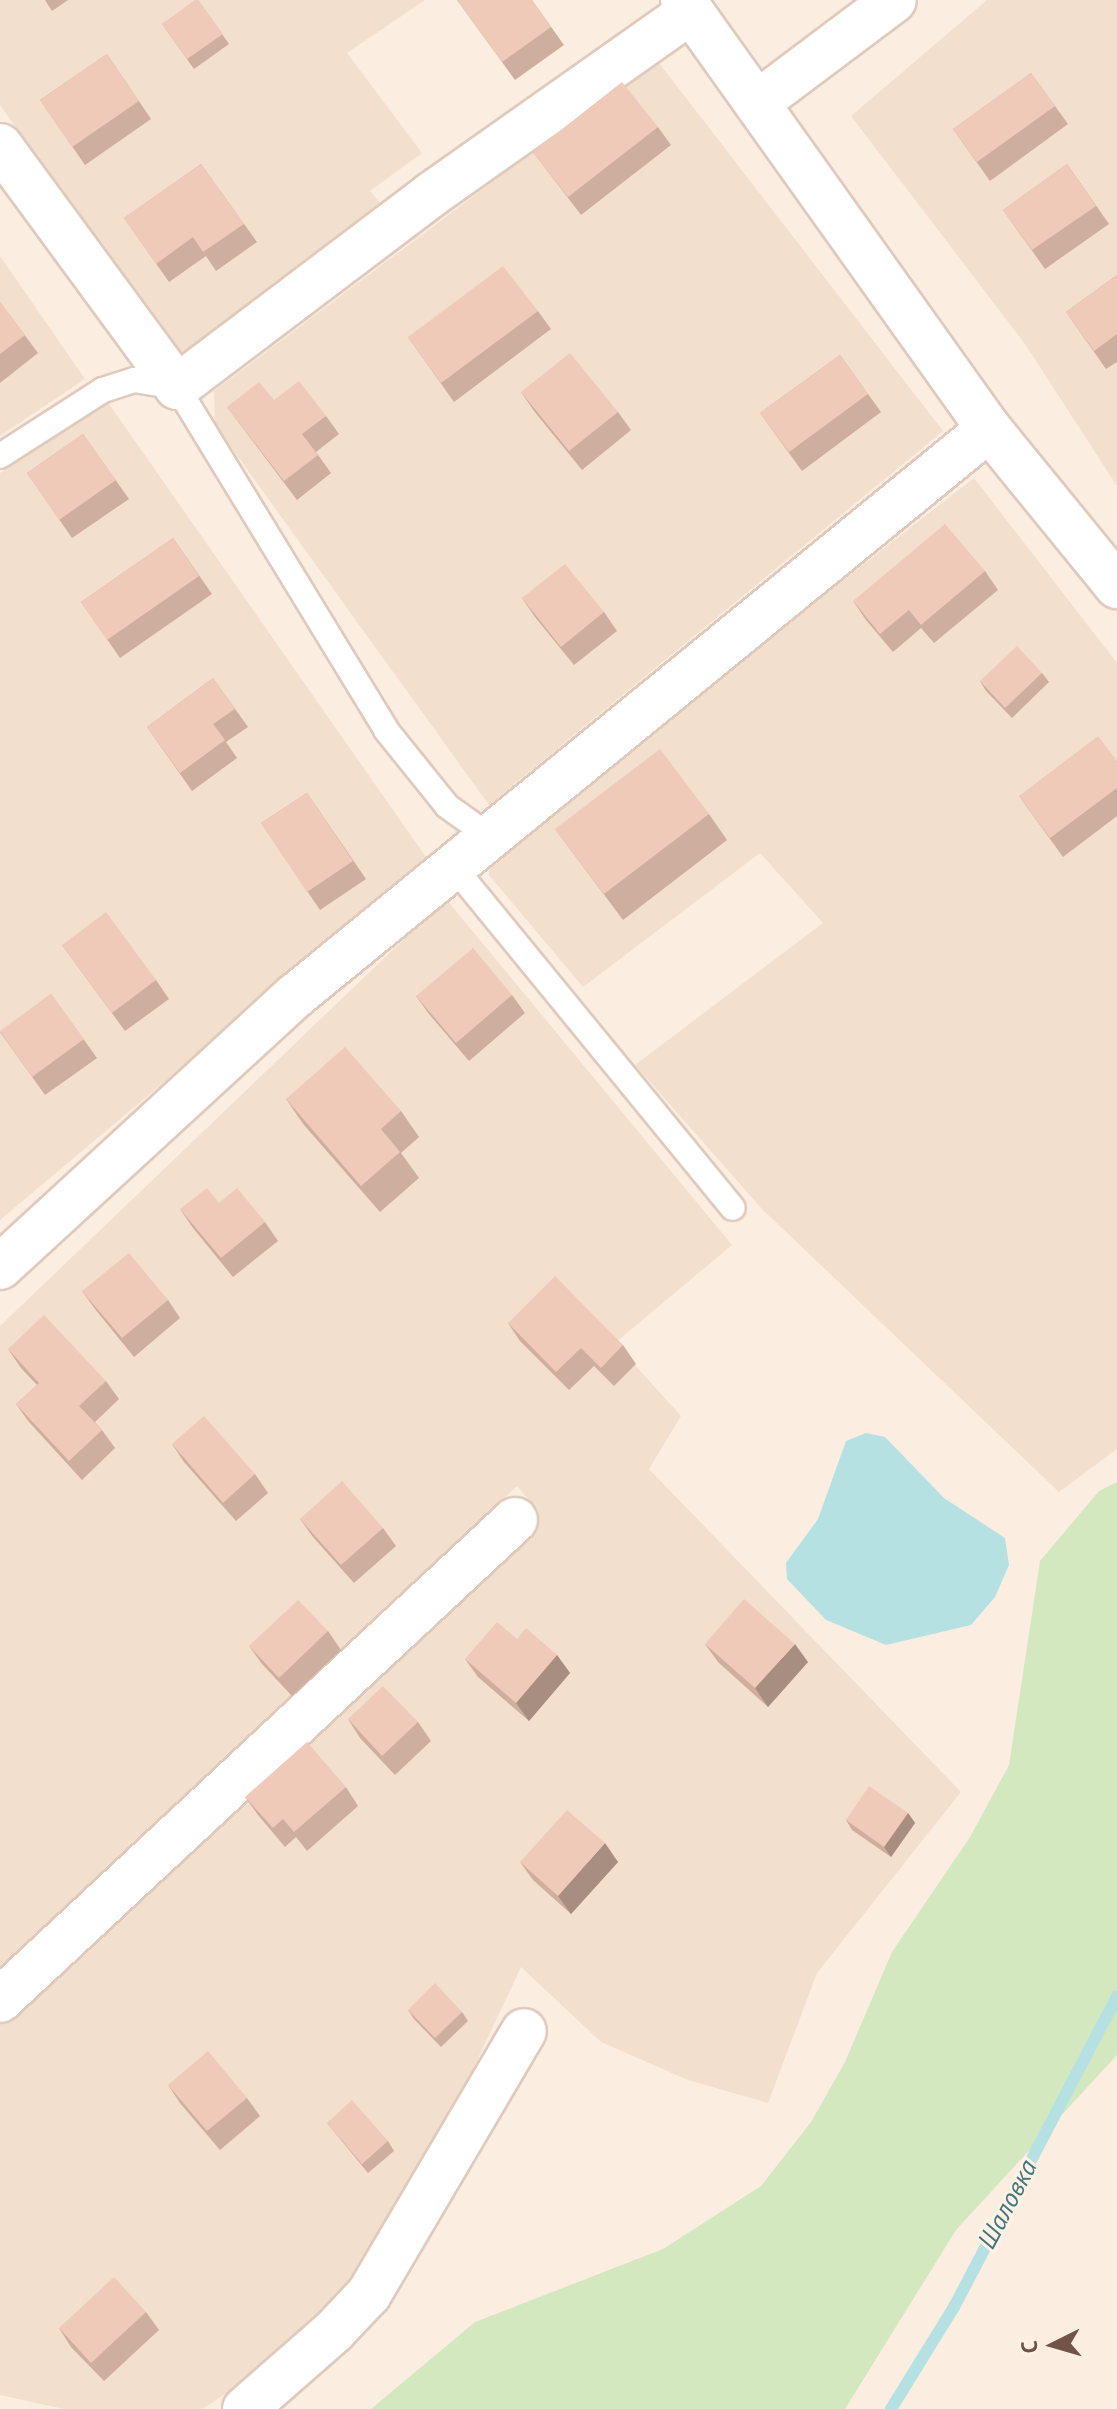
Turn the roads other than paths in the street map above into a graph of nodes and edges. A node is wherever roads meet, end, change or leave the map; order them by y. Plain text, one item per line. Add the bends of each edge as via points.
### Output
1 (894, 0) edge
2 (687, 6) edge
3 (757, 103) junction
4 (0, 146) edge
5 (177, 387) junction
6 (989, 429) junction
7 (0, 456) edge
8 (1117, 586) edge
9 (489, 836) junction
10 (452, 865) junction
11 (733, 1208) dead end
12 (0, 1267) edge
13 (515, 1520) dead end
14 (0, 2000) edge
15 (524, 2031) dead end
16 (245, 2409) edge

1 - 3 street
2 - 3 street
2 - 5 street
3 - 6 street
4 - 5 street
5 - 7 lane via 134,380 103,390
5 - 9 lane via 386,730 447,806
6 - 8 street
6 - 9 street
9 - 10 street
10 - 11 lane
10 - 12 street via 295,996
13 - 14 street
15 - 16 street via 369,2294

